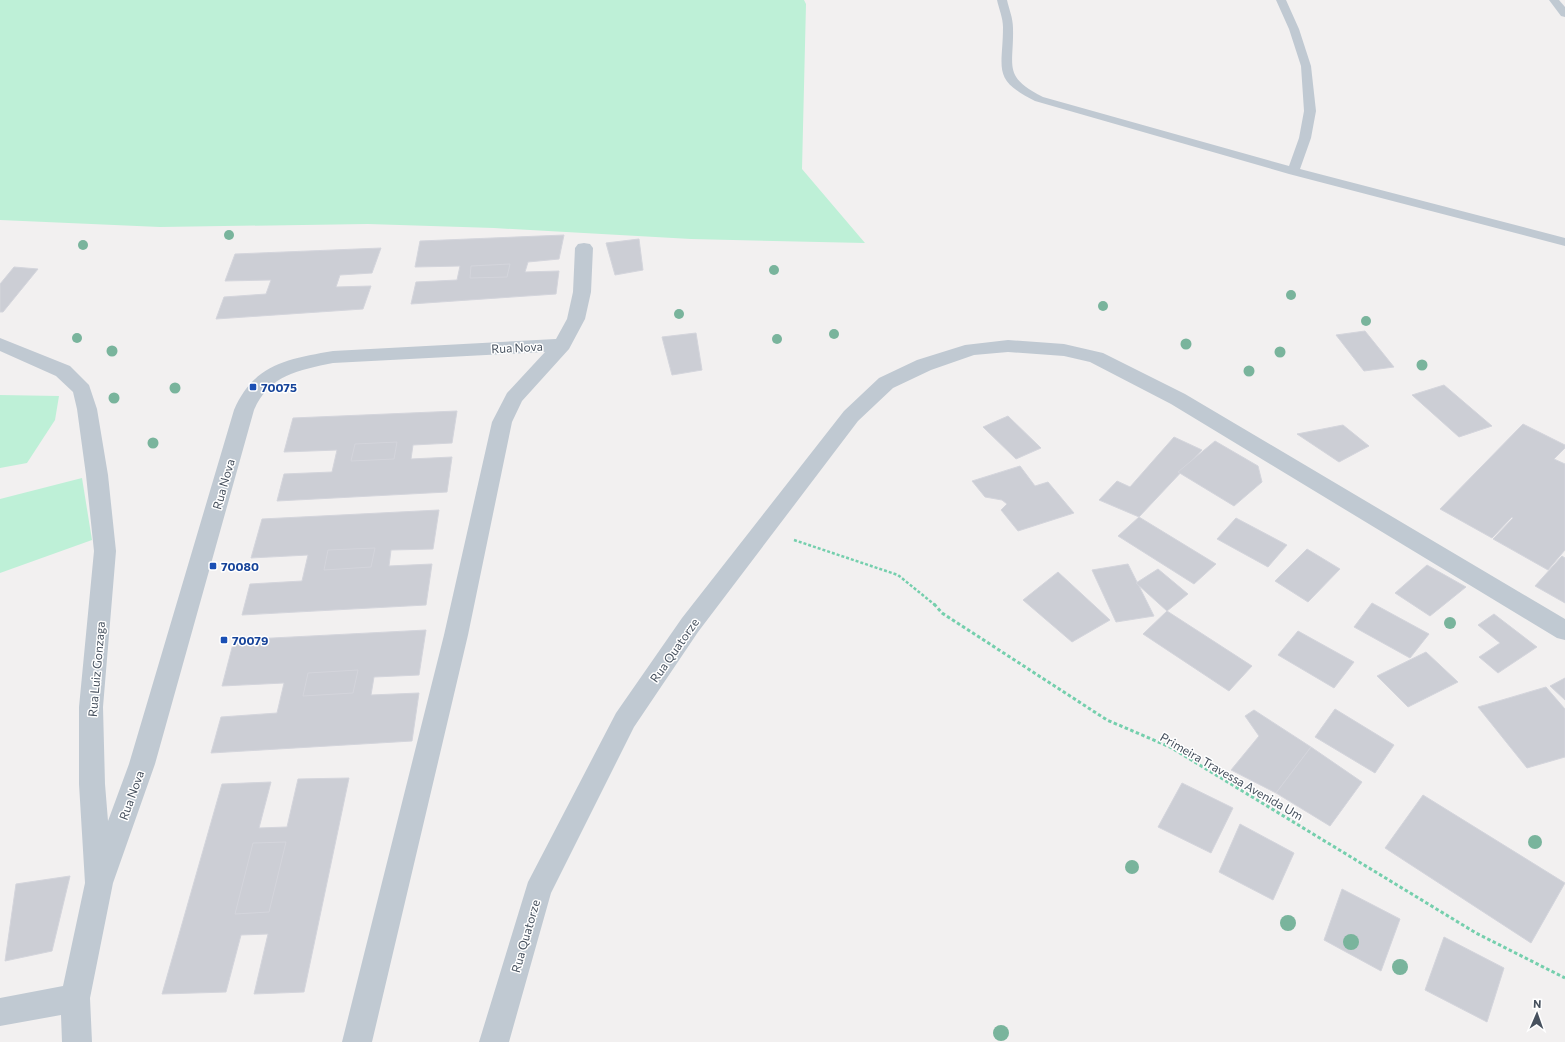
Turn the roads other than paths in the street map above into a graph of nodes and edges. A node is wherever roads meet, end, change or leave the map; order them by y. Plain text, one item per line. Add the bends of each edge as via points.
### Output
1 (1002, 0) edge
2 (1281, 0) edge
3 (1554, 0) edge
4 (1565, 14) edge
5 (1293, 171) junction
6 (1565, 242) edge
7 (584, 248) dead end
8 (0, 344) edge
9 (562, 344) junction
10 (1565, 631) edge
11 (99, 883) junction
12 (75, 998) junction
13 (0, 1012) edge
14 (77, 1042) edge
15 (357, 1042) edge
16 (494, 1042) edge

1 - 5 lane via 1008,26 1004,62 1013,84 1023,92 1066,108
2 - 5 lane via 1306,66 1310,111 1305,138
3 - 4 lane
5 - 6 lane
7 - 9 street, Rua Nova via 582,292 576,320
8 - 11 street, Rua Luiz Gonzaga via 63,371 82,390 87,409 105,551 91,707 92,784
9 - 11 street, Rua Nova via 333,357 272,374 255,388 244,410 142,764
9 - 15 street, Rua Nova via 514,398 502,422 456,635
10 - 16 street, Rua Quatorze via 1178,399 1096,357 1064,350 1008,346 972,349 924,365 886,383 851,416 690,625 625,720 538,891
11 - 12 street, Rua Luiz Gonzaga
12 - 13 street
12 - 14 street, Rua Luiz Gonzaga

